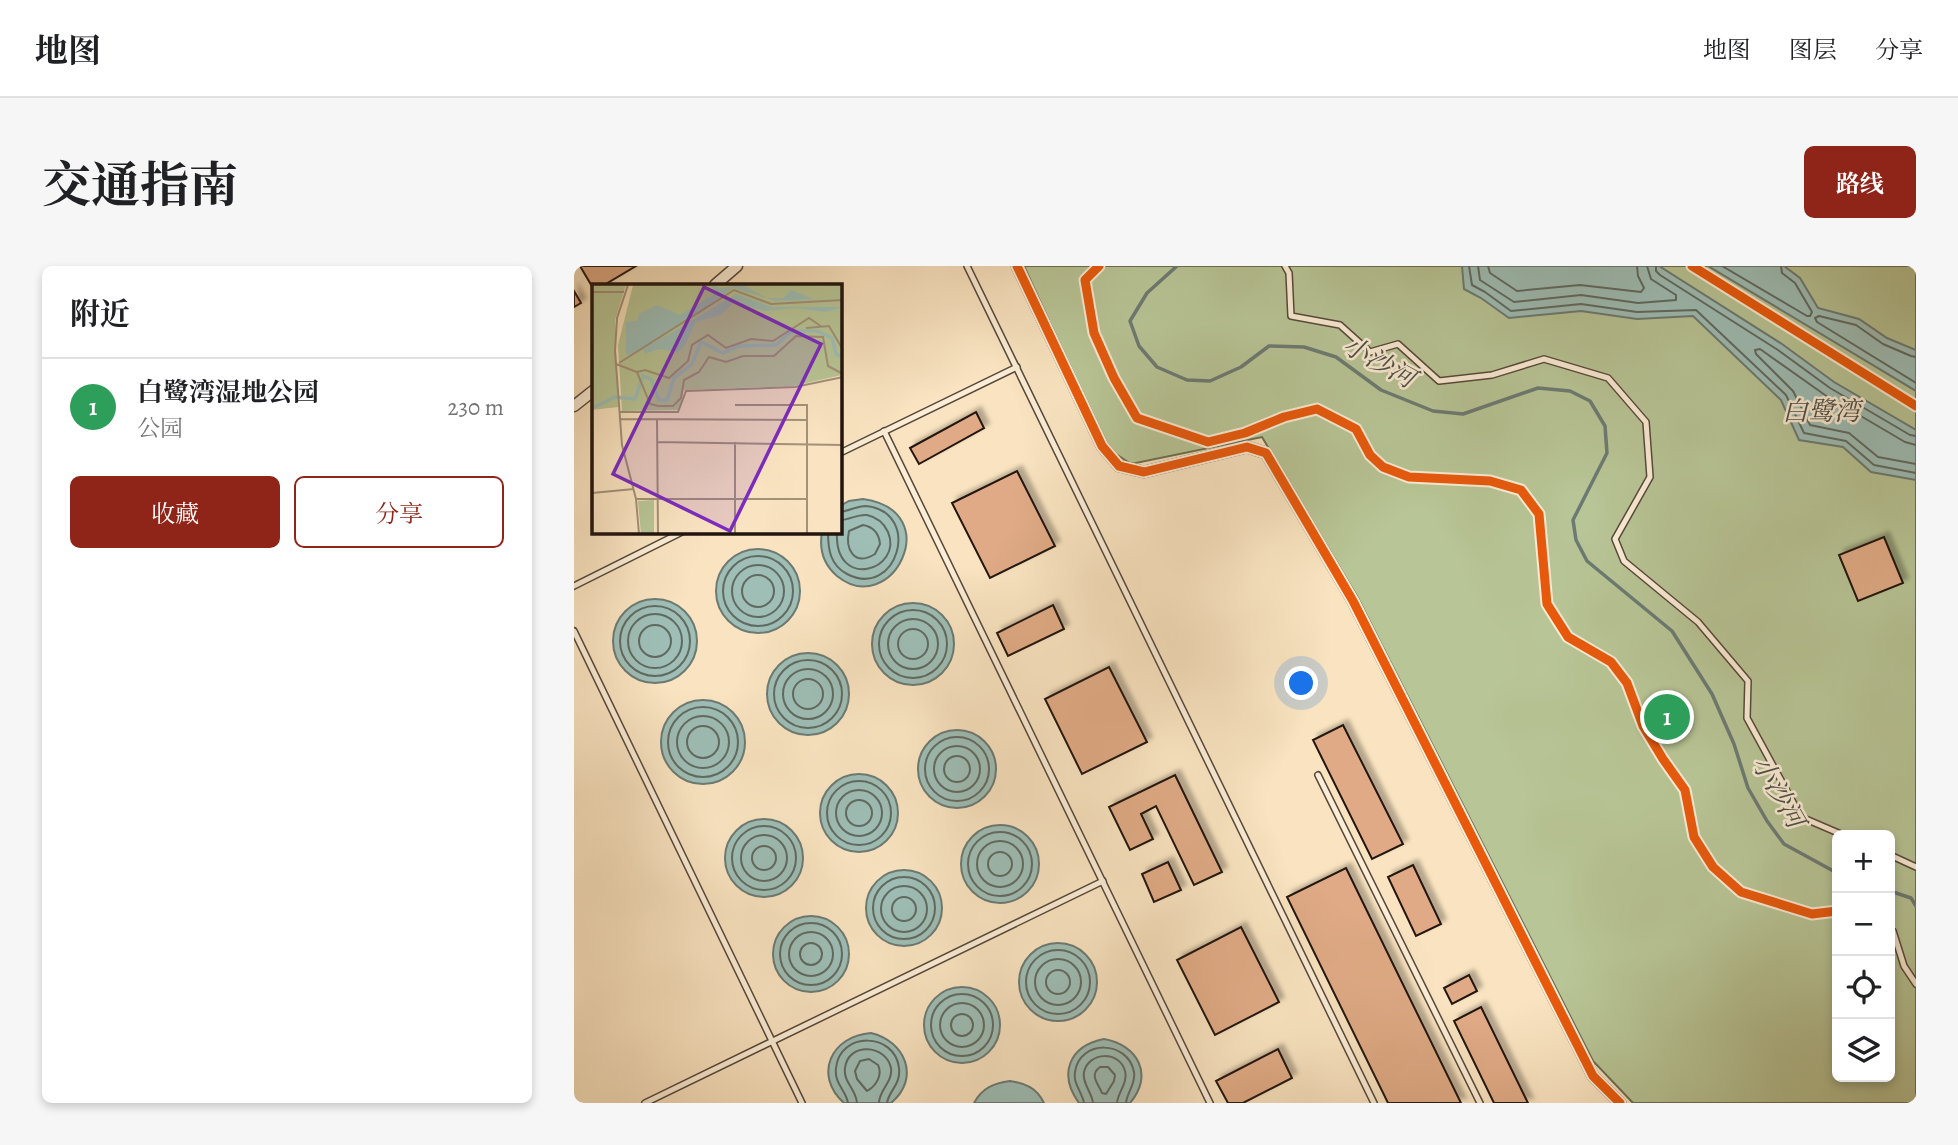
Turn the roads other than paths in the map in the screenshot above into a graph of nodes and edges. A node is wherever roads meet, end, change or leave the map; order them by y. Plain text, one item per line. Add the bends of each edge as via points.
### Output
1 (737, 266) edge
2 (967, 266) edge
3 (1017, 266) edge
4 (1099, 266) edge
5 (1285, 266) edge
6 (1692, 266) edge
7 (716, 284) edge
8 (1017, 368) junction
9 (592, 392) edge
10 (574, 406) edge
11 (1916, 406) edge
12 (884, 431) junction
13 (842, 452) edge
14 (678, 534) edge
15 (574, 586) edge
16 (574, 631) edge
17 (1318, 775) dead end
18 (1832, 830) edge
19 (1895, 857) edge
20 (1916, 867) edge
21 (1103, 881) junction
22 (1832, 912) edge
23 (1895, 937) edge
24 (1916, 984) edge
25 (772, 1042) junction
26 (645, 1103) edge
27 (802, 1103) edge
28 (1210, 1103) edge
29 (1374, 1103) edge
30 (1480, 1103) edge
31 (1620, 1103) edge

1 - 7 street
2 - 8 lane
3 - 31 street via 1102,446 1119,466 1144,472 1247,447 1266,453 1353,601 1592,1076
4 - 22 lane via 1085,280 1094,333 1137,418 1208,442 1317,409 1356,429 1370,455 1383,467 1409,477 1490,481 1521,490 1539,514 1547,604 1568,637 1611,662 1627,684 1643,726 1685,790 1694,837 1713,867 1741,892 1812,914
5 - 18 lane via 1291,316 1339,325 1370,352 1398,344 1439,381 1492,375 1544,359 1608,378 1646,422 1650,477 1615,539 1624,561 1698,622 1748,681 1747,718 1801,817
6 - 11 lane
8 - 12 lane
8 - 29 lane
9 - 10 street
12 - 13 lane
12 - 21 lane
14 - 15 lane
16 - 25 lane
17 - 30 lane
19 - 20 lane
21 - 25 lane
21 - 28 lane
23 - 24 lane
25 - 26 lane
25 - 27 lane

